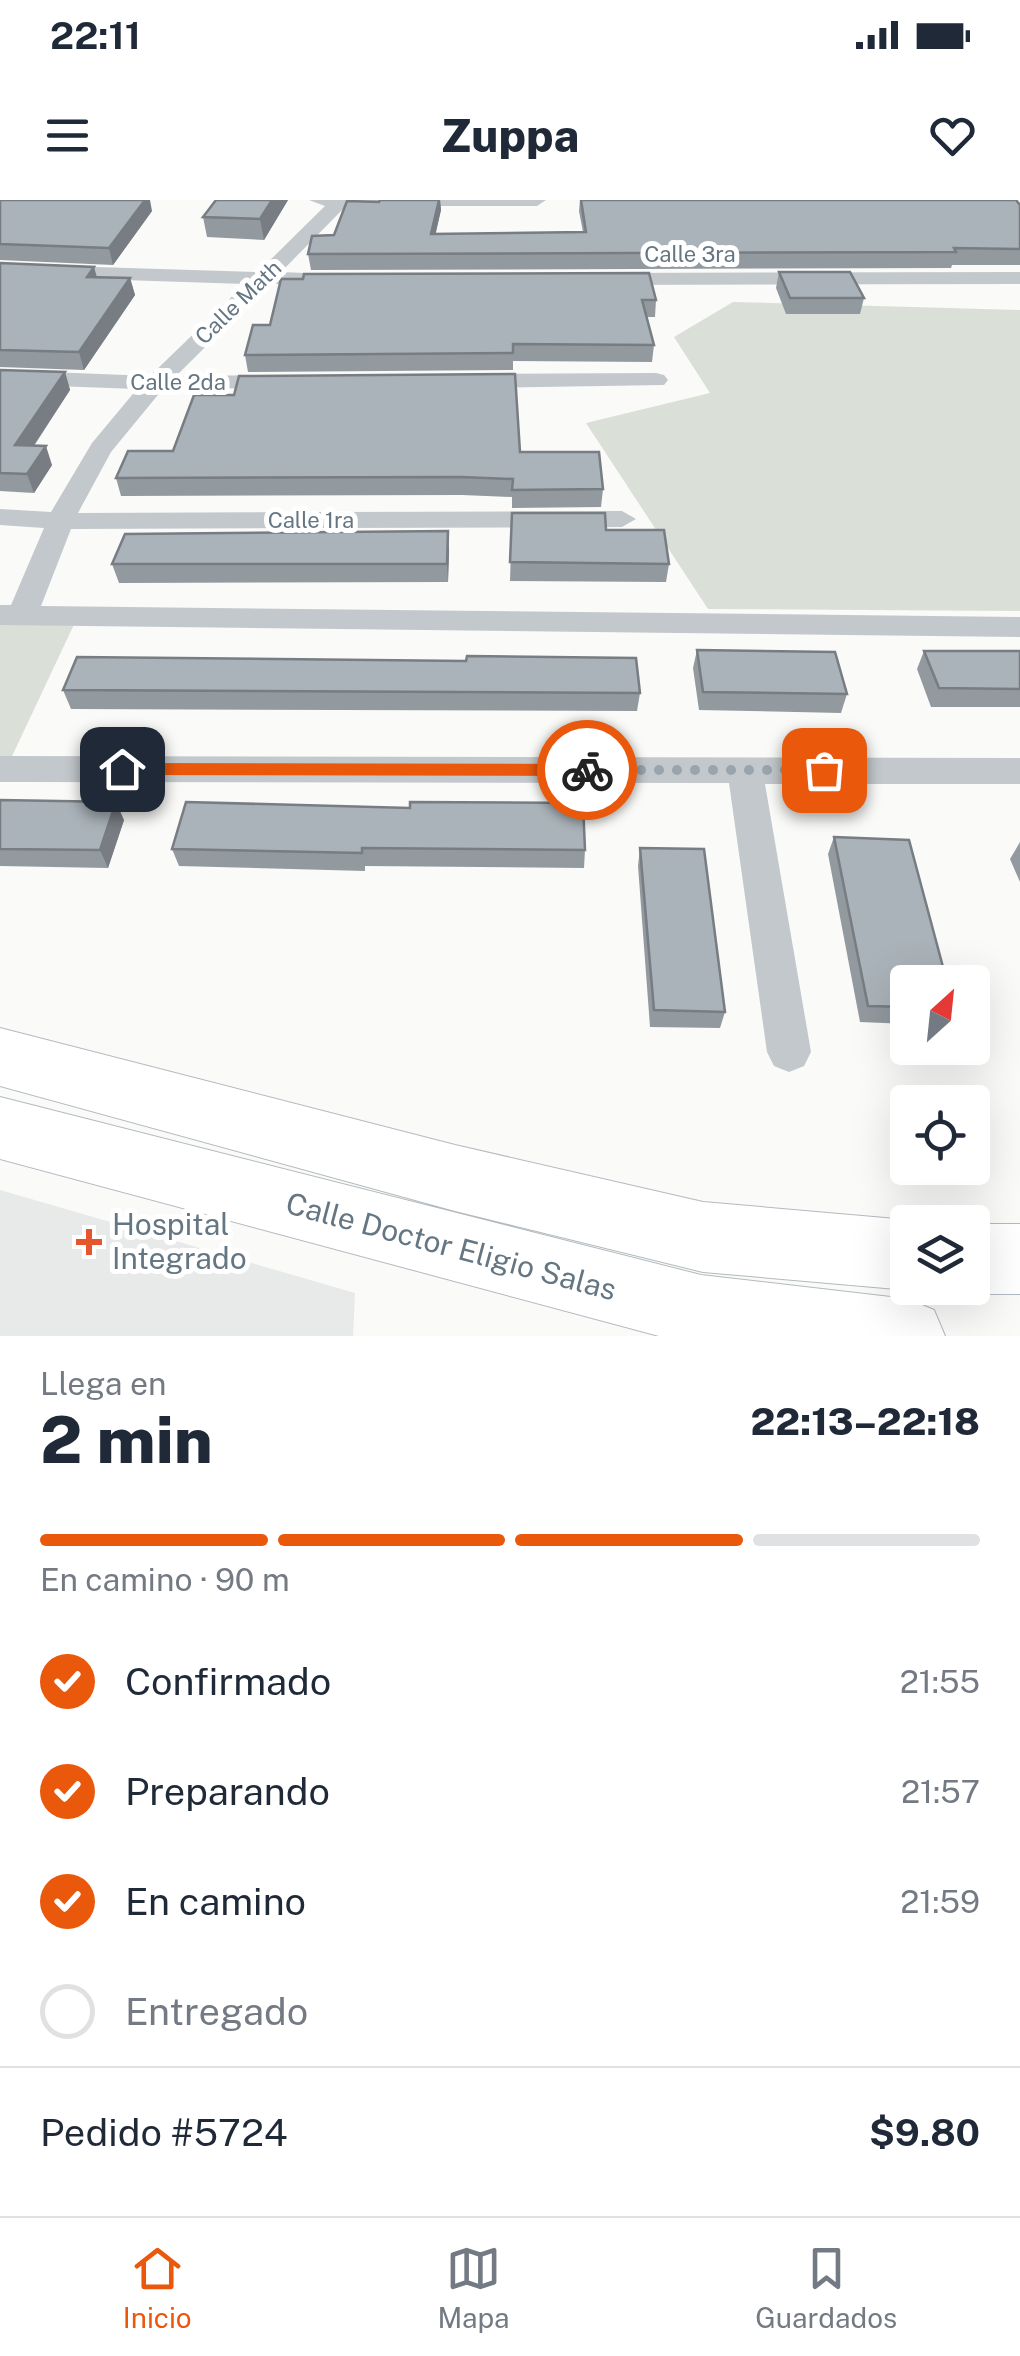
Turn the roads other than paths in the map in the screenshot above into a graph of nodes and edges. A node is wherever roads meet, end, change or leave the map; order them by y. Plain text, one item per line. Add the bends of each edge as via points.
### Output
1 (308, 200) edge
2 (536, 200) edge
3 (341, 201) edge
4 (0, 270) edge
5 (1020, 278) edge
6 (261, 280) junction
7 (360, 280) edge
8 (580, 280) edge
9 (0, 377) edge
10 (656, 380) dead end
11 (444, 381) edge
12 (308, 382) edge
13 (154, 383) junction
14 (0, 517) edge
15 (622, 518) dead end
16 (63, 521) junction
17 (11, 615) edge
18 (1020, 627) edge
19 (0, 769) edge
20 (745, 770) junction
21 (1020, 770) edge
22 (789, 1052) dead end
23 (0, 1057) edge
24 (0, 1128) edge
25 (890, 1253) edge
26 (990, 1259) edge
27 (1020, 1260) edge
28 (908, 1336) edge

1 - 3 street
2 - 3 street
3 - 6 street, Calle Math
4 - 6 street
5 - 8 street, Calle 3ra
6 - 7 street
6 - 13 street, Calle Math
9 - 13 street, Calle 2da
10 - 11 street
12 - 13 street, Calle 2da
13 - 16 street, Calle Math via 99,452
14 - 16 street, Calle 1ra
15 - 16 street, Calle 1ra
16 - 17 street, Calle Math
17 - 18 street
19 - 20 street
20 - 21 street
20 - 22 street
23 - 25 street via 703,1236
24 - 28 street, Calle Doctor Eligio Salas via 701,1311
26 - 27 street

